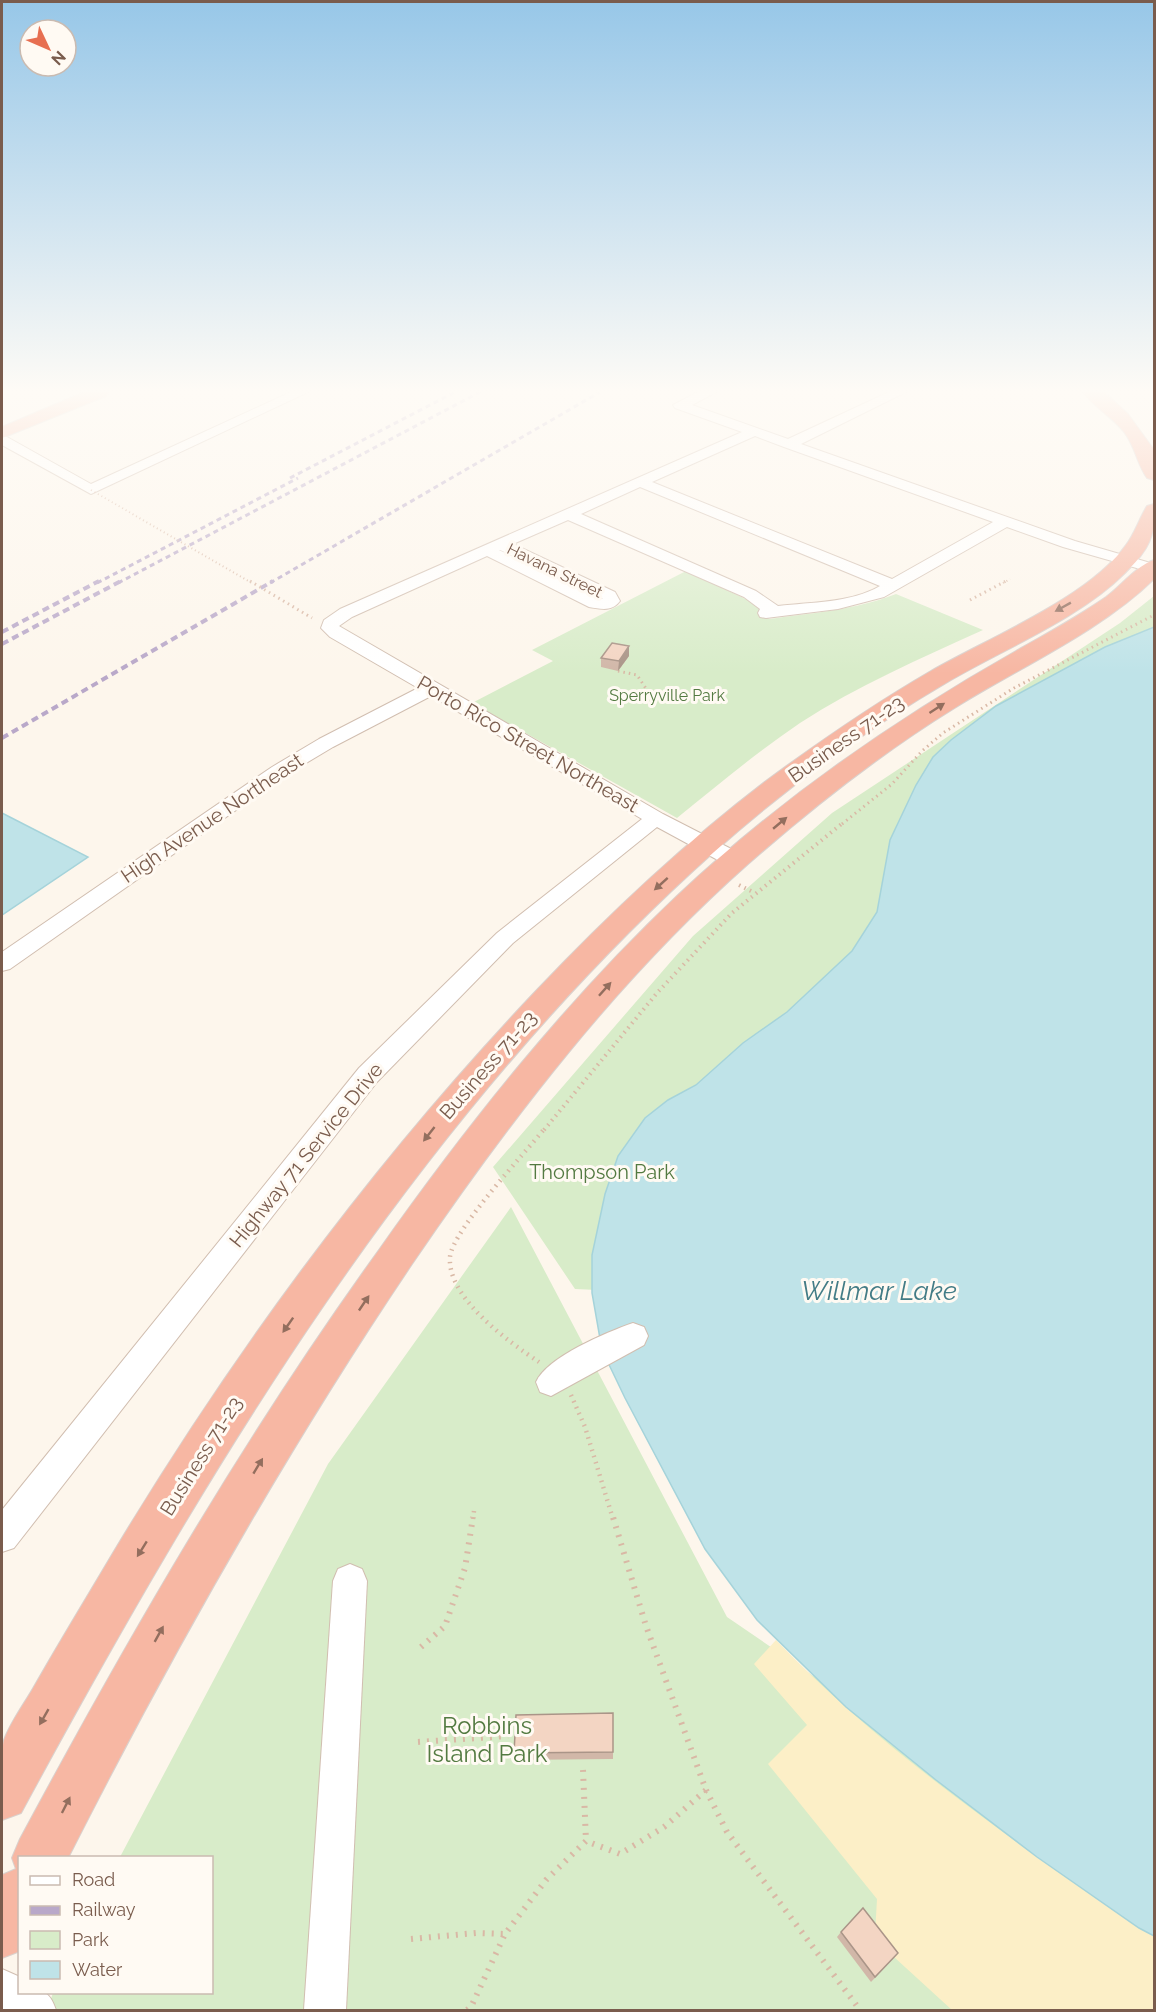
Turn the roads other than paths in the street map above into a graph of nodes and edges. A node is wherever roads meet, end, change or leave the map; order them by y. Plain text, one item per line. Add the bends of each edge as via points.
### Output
1 (84, 486) edge
2 (100, 486) edge
3 (633, 486) edge
4 (647, 486) edge
5 (907, 486) edge
6 (1155, 510) edge
7 (568, 514) junction
8 (1006, 521) junction
9 (493, 547) junction
10 (1124, 561) junction
11 (1154, 568) edge
12 (894, 586) junction
13 (432, 688) junction
14 (656, 818) junction
15 (720, 853) junction
16 (2, 963) edge
17 (633, 1336) dead end
18 (554, 1380) road end
19 (2, 1536) edge
20 (350, 1581) dead end
21 (2, 1794) edge
22 (40, 1856) edge
23 (18, 1899) edge
24 (2, 1930) edge
25 (2, 1990) edge
26 (36, 2010) edge
27 (325, 2010) edge

1 - 2 street via 91,490
3 - 7 street
4 - 12 street
5 - 8 street
6 - 10 highway, Business 71-23 via 1139,545
7 - 9 street
7 - 12 street via 750,594 770,613 857,600
8 - 10 street
8 - 12 street
9 - 9 street, Havana Street via 595,603 604,605 612,601 609,596
9 - 13 street, Porto Rico Street Northeast via 332,621 330,628 336,633
10 - 11 street
10 -> 15 highway, Business 71-23 via 1082,597 914,692 797,772
15 -> 11 highway, Business 71-23 via 878,747 1092,617
13 - 14 street, Porto Rico Street Northeast
13 - 16 street, High Avenue Northeast via 294,761
14 - 15 street, Porto Rico Street Northeast
14 - 19 street, Highway 71 Service Drive via 505,938 368,1075
15 -> 21 highway, Business 71-23 via 642,902 528,1018 434,1128 335,1257 239,1395 129,1570
22 -> 15 highway, Business 71-23 via 181,1595 287,1418 381,1276 474,1147
17 - 18 street
20 - 27 street
23 - 24 highway
25 - 26 street

